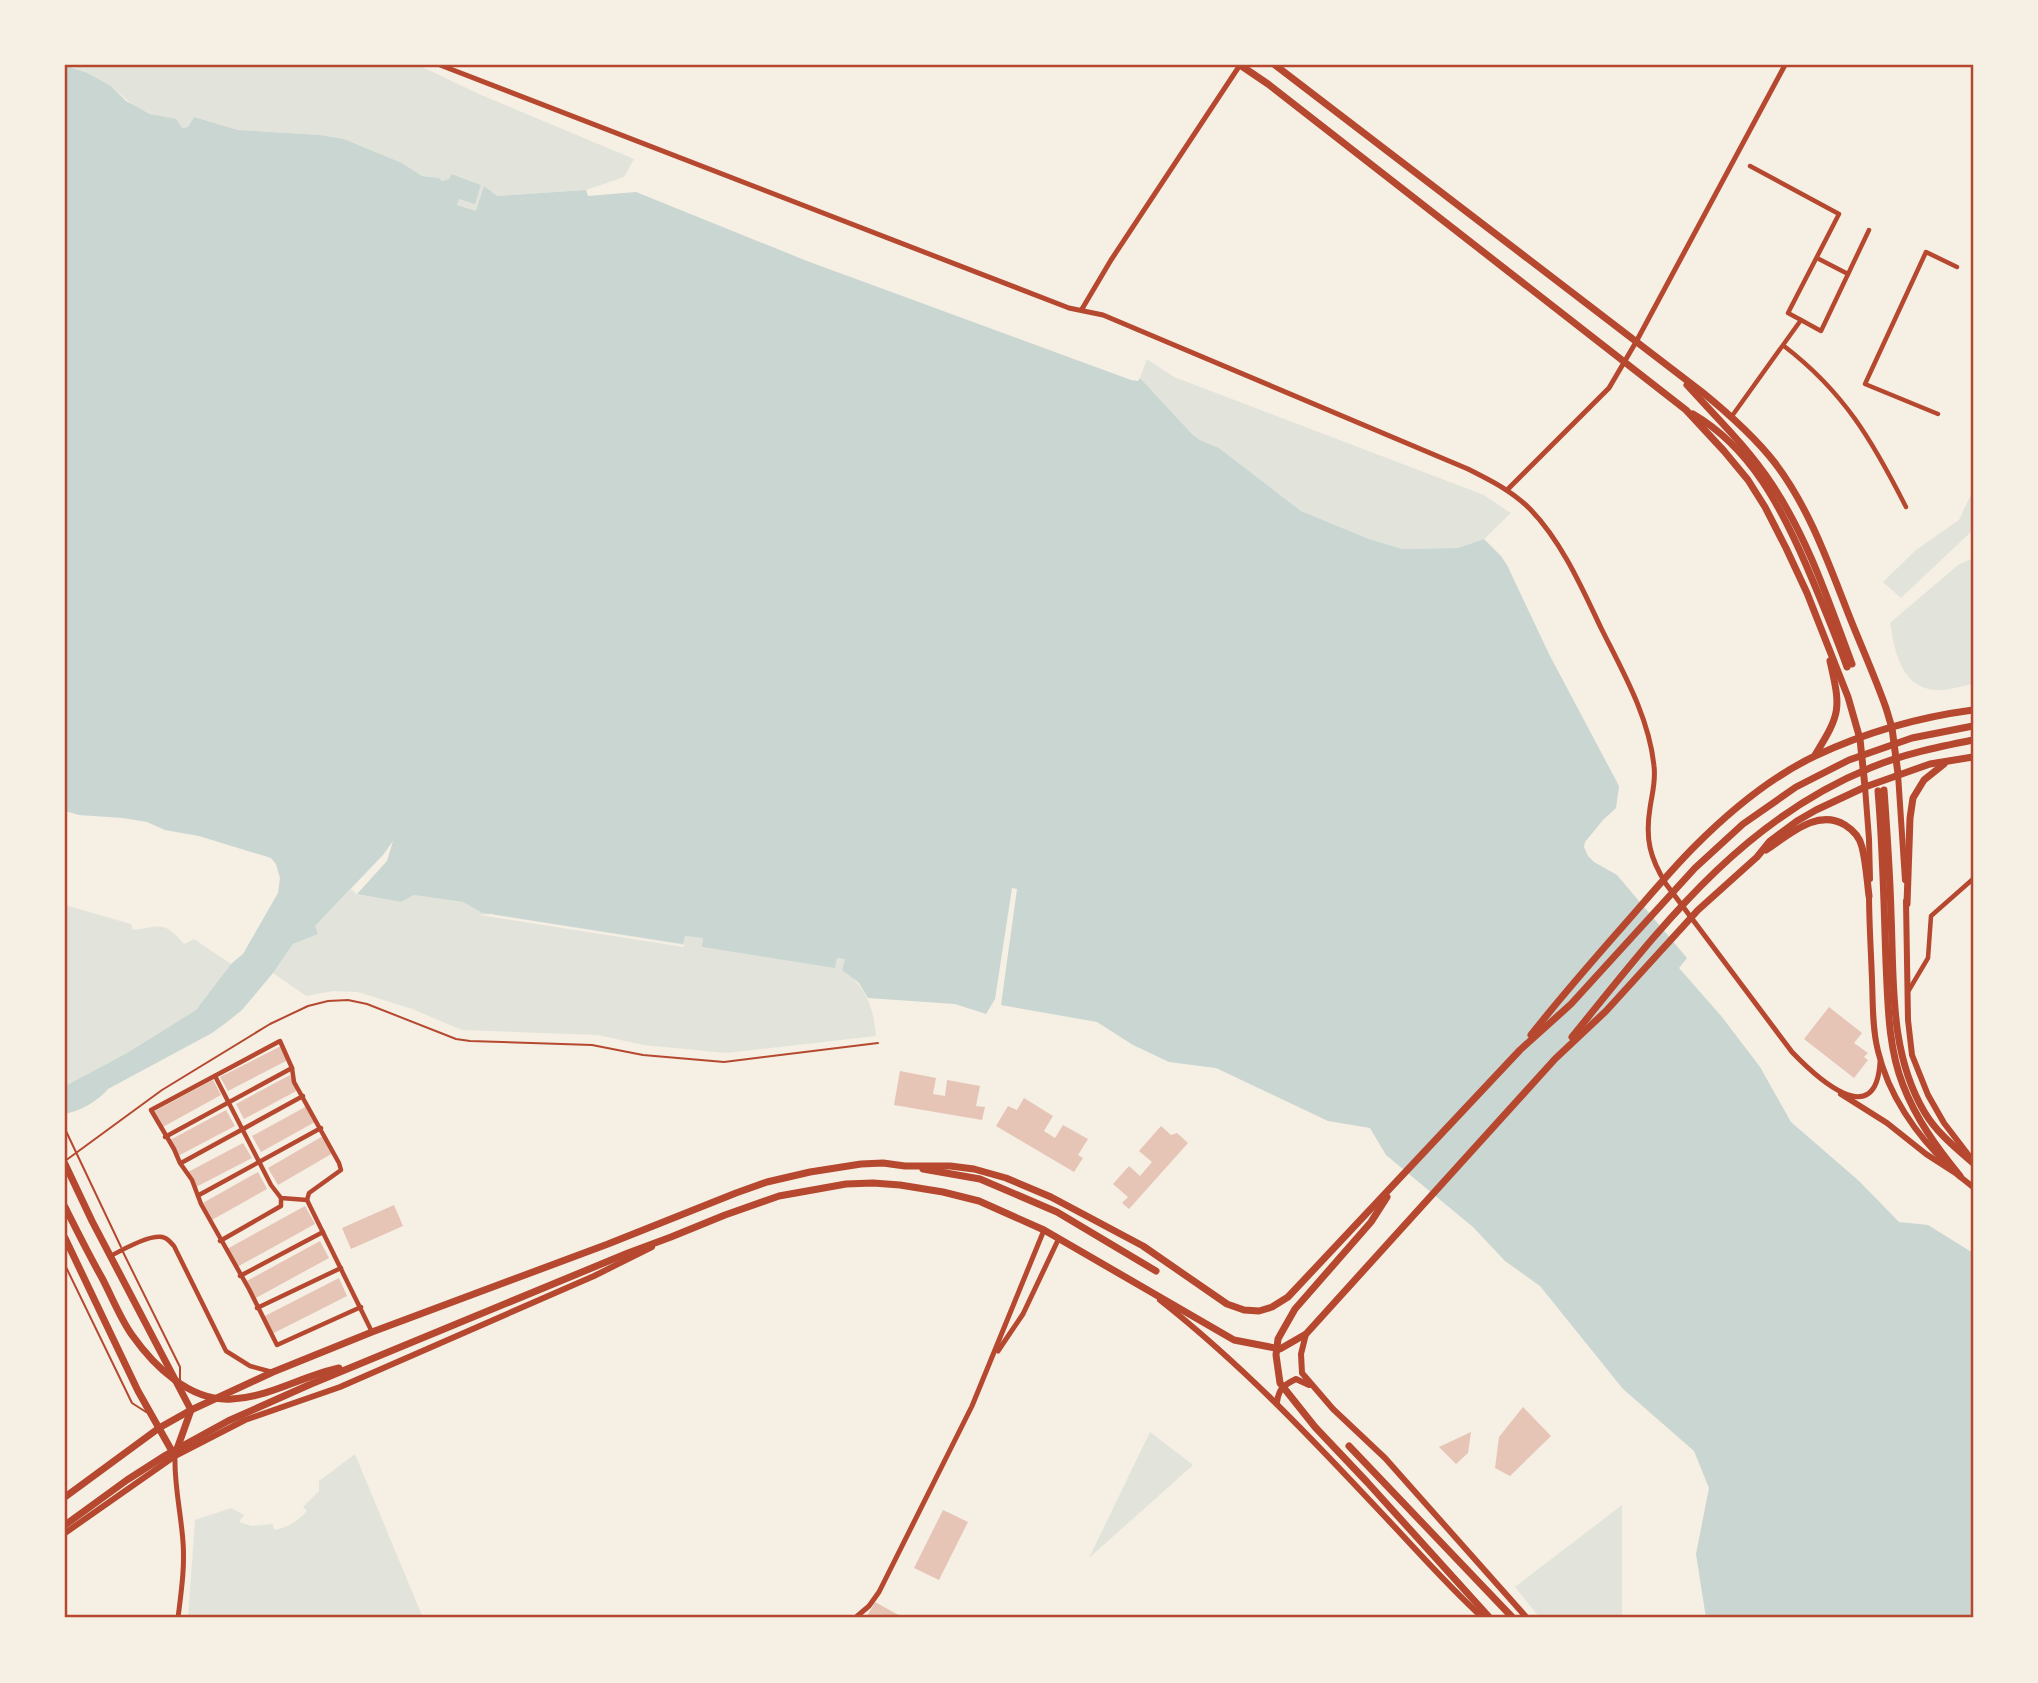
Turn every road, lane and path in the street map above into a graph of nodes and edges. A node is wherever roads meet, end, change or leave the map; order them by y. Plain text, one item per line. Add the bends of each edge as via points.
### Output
1 (440, 65) edge
2 (1240, 65) edge
3 (1275, 65) edge
4 (1785, 65) edge
5 (1750, 166) dead end
6 (1869, 230) dead end
7 (1817, 258) junction
8 (1957, 267) dead end
9 (1848, 274) junction
10 (1082, 309) junction
11 (1801, 320) junction
12 (1636, 342) junction
13 (1784, 346) junction
14 (1624, 363) junction
15 (1678, 374) junction
16 (1686, 410) junction
17 (1938, 414) dead end
18 (1732, 416) junction
19 (1507, 490) junction
20 (1906, 507) dead end
21 (1825, 640) junction
22 (1973, 710) edge
23 (1973, 726) edge
24 (1892, 728) junction
25 (1860, 739) junction
26 (1973, 740) edge
27 (1815, 756) junction
28 (1973, 757) edge
29 (1947, 761) junction
30 (1898, 774) junction
31 (1865, 786) junction
32 (1757, 857) junction
33 (1973, 878) edge
34 (1869, 896) junction
35 (1907, 904) junction
36 (1909, 991) junction
37 (878, 1043) dead end
38 (1520, 1049) junction
39 (1555, 1059) junction
40 (1880, 1060) junction
41 (292, 1068) junction
42 (215, 1076) junction
43 (1841, 1094) junction
44 (303, 1097) junction
45 (229, 1102) junction
46 (321, 1128) junction
47 (65, 1129) edge
48 (243, 1130) junction
49 (165, 1137) junction
50 (75, 1152) junction
51 (65, 1162) edge
52 (260, 1162) junction
53 (180, 1163) junction
54 (1973, 1163) edge
55 (905, 1166) junction
56 (1960, 1176) junction
57 (1395, 1184) junction
58 (1973, 1187) edge
59 (199, 1195) junction
60 (281, 1198) junction
61 (307, 1200) junction
62 (65, 1207) edge
63 (1044, 1230) junction
64 (323, 1232) junction
65 (671, 1237) junction
66 (65, 1238) edge
67 (1059, 1238) junction
68 (220, 1241) junction
69 (122, 1250) junction
70 (109, 1256) junction
71 (65, 1265) edge
72 (341, 1268) junction
73 (1156, 1271) dead end
74 (240, 1276) junction
75 (1150, 1292) junction
76 (361, 1307) junction
77 (257, 1308) junction
78 (372, 1332) junction
79 (1306, 1334) junction
80 (994, 1357) junction
81 (356, 1365) junction
82 (273, 1372) junction
83 (1314, 1388) junction
84 (179, 1389) junction
85 (1277, 1402) junction
86 (191, 1410) junction
87 (152, 1415) junction
88 (159, 1428) junction
89 (1349, 1446) dead end
90 (175, 1455) junction
91 (65, 1497) edge
92 (65, 1525) edge
93 (65, 1533) edge
94 (178, 1618) edge
95 (855, 1618) edge
96 (1483, 1618) edge
97 (1490, 1618) edge
98 (1513, 1618) edge
99 (1527, 1618) edge

1 - 10 street via 1069,308
2 - 10 street
2 - 14 main road
3 - 12 main road
4 - 12 street
5 - 7 street via 1839,214
6 - 9 street
7 - 9 street
7 - 11 street via 1788,313
8 - 17 street via 1926,252 1865,384
9 - 11 street via 1821,331
10 - 19 street via 1455,464
11 - 13 street
12 - 14 street
12 - 15 main road
13 - 18 street
13 - 20 street via 1848,407
14 - 16 main road
14 - 19 street via 1609,388
15 - 16 main road via 1739,440 1784,503 1809,555 1850,665 1770,492 1721,432
15 - 18 main road
16 - 21 main road via 1732,460 1765,507
18 - 24 main road via 1776,465 1801,507 1830,566
19 - 43 street via 1540,521 1568,565 1641,713 1655,768 1648,833 1654,864 1792,1052
21 - 25 main road
21 - 27 main road via 1838,704
22 - 24 main road
23 - 38 main road via 1872,751 1813,778 1762,810 1695,868 1571,1004
24 - 25 main road
24 - 30 main road
25 - 27 main road
25 - 31 main road
26 - 39 main road via 1871,767 1773,821 1687,900
27 - 38 main road via 1732,812 1684,857
28 - 29 main road
29 - 30 main road
29 - 35 main road via 1924,780 1913,798
30 - 31 main road
30 - 35 main road
31 - 32 main road via 1797,821
31 - 34 main road
32 - 34 main road via 1812,821 1836,821 1851,829 1862,845
32 - 39 main road via 1716,892
33 - 36 street via 1931,916 1928,958
34 - 40 main road via 1874,1026
35 - 36 main road
36 - 54 main road via 1909,1035 1916,1066 1928,1096
37 - 50 lane via 724,1062 592,1045 456,1039 367,1004 328,1001 270,1024 162,1090
38 - 57 main road
39 - 79 main road
40 - 43 street via 1872,1092 1861,1097
40 - 56 main road via 1921,1135
41 - 42 street via 279,1041
41 - 44 street
41 - 45 street
42 - 45 street
42 - 49 street via 151,1110
43 - 56 main road
44 - 46 street
44 - 48 street
45 - 48 street
45 - 49 street
46 - 52 street
46 - 61 street via 341,1170 309,1193
47 - 50 lane
48 - 52 street
48 - 53 street
49 - 53 street
50 - 51 lane
50 - 69 lane
51 - 70 main road
52 - 59 street
52 - 60 street
53 - 59 street
54 - 56 main road via 1934,1128 1902,1062 1895,1022 1881,791 1888,1004 1896,1063 1916,1113
55 - 57 main road via 950,1166 1006,1178 1143,1246 1227,1304 1259,1311 1288,1297
55 - 73 main road via 980,1179 1058,1212
55 - 78 main road via 861,1164 767,1182
56 - 58 main road
57 - 97 main road via 1371,1222 1295,1309 1278,1339 1280,1383
59 - 68 street
60 - 61 street
60 - 68 street via 281,1206
61 - 64 street
62 - 81 main road via 131,1334 154,1363 191,1391 222,1399 245,1398
63 - 65 main road via 959,1195 873,1183 823,1186 779,1196
63 - 67 main road
63 - 80 street
64 - 72 street
64 - 74 street
65 - 81 main road
65 - 90 main road via 594,1276 340,1387 245,1420
66 - 87 main road
67 - 75 main road
67 - 80 street via 1023,1314
68 - 74 street
69 - 70 street
69 - 82 street via 158,1236 167,1238 226,1351 250,1366
69 - 84 lane via 180,1367
70 - 84 main road
71 - 87 lane via 132,1404
72 - 76 street
72 - 77 street
74 - 77 street
75 - 79 main road via 1234,1340 1279,1349
75 - 85 main road
76 - 77 street via 276,1345
76 - 78 street
78 - 82 main road
79 - 83 main road via 1300,1364
80 - 95 street via 879,1592
81 - 92 main road via 186,1444
82 - 86 main road
83 - 85 main road via 1296,1379 1283,1385
83 - 99 main road via 1385,1458
84 - 86 main road
85 - 96 main road
86 - 88 main road
86 - 90 main road
87 - 88 main road
88 - 90 main road
88 - 91 main road
89 - 98 main road
90 - 93 main road
90 - 94 street via 183,1545

